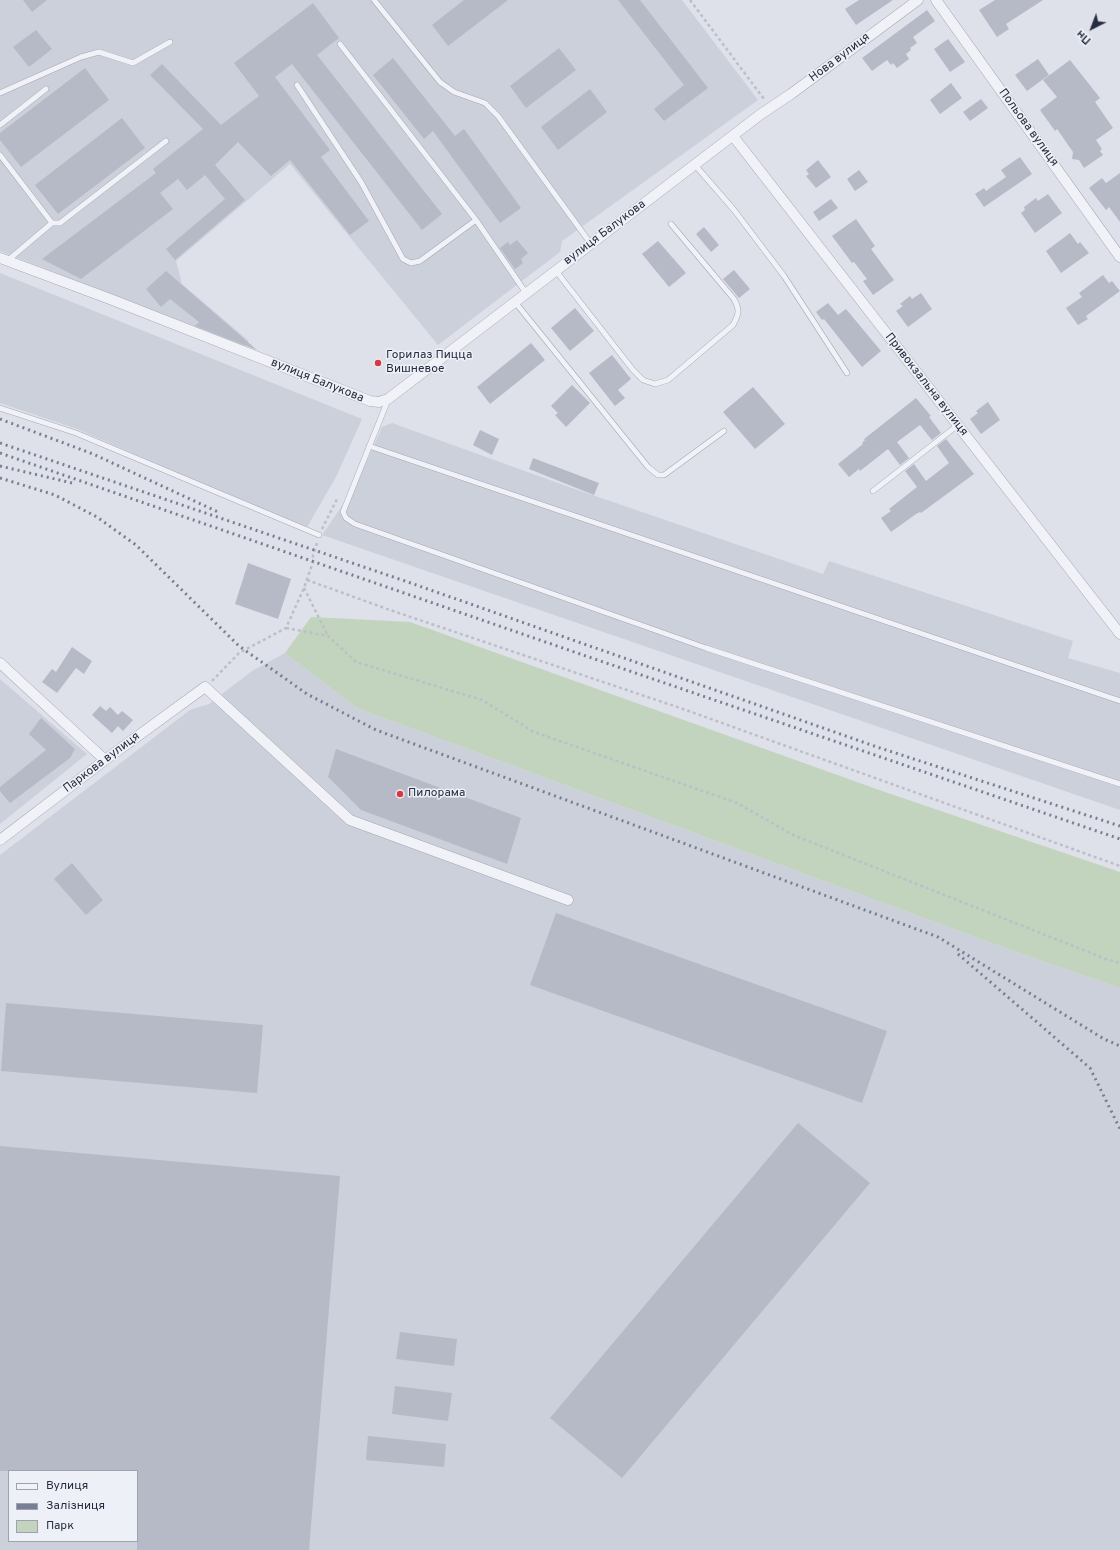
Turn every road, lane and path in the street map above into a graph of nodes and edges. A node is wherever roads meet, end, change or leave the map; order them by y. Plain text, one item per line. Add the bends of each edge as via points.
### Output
1 (374, 0) edge
2 (690, 0) edge
3 (918, 0) edge
4 (936, 0) edge
5 (170, 42) dead end
6 (340, 44) dead end
7 (297, 85) dead end
8 (46, 89) dead end
9 (0, 92) edge
10 (771, 108) junction
11 (0, 125) edge
12 (733, 136) junction
13 (166, 142) dead end
14 (0, 155) edge
15 (695, 165) junction
16 (476, 220) junction
17 (52, 223) junction
18 (671, 224) dead end
19 (591, 244) junction
20 (1120, 257) edge
21 (4, 259) edge
22 (556, 271) junction
23 (526, 293) junction
24 (515, 302) junction
25 (847, 373) dead end
26 (388, 399) junction
27 (0, 408) edge
28 (958, 425) junction
29 (724, 431) dead end
30 (369, 446) junction
31 (873, 491) dead end
32 (339, 496) dead end
33 (320, 535) junction
34 (307, 580) junction
35 (304, 588) junction
36 (286, 628) junction
37 (1120, 634) edge
38 (328, 636) junction
39 (0, 663) edge
40 (205, 687) junction
41 (1120, 702) edge
42 (105, 760) junction
43 (1120, 784) edge
44 (0, 840) edge
45 (1120, 866) edge
46 (568, 900) dead end
47 (1120, 963) edge

1 - 19 lane via 440,82 454,92 485,103 498,116
2 - 10 path
3 - 10 street, Нова вулиця
4 - 20 street, Польова вулиця
5 - 9 lane via 134,63 99,52 81,57
6 - 16 lane
7 - 16 lane via 362,182 403,258 411,263 420,261
8 - 11 lane
10 - 12 street, Нова вулиця
12 - 15 street, вулиця Балукова
12 - 28 street, Привокзальна вулиця
13 - 17 lane via 60,223
14 - 17 lane
15 - 19 street, вулиця Балукова
15 - 25 lane via 734,210 784,276
16 - 23 lane
17 - 21 lane
18 - 22 lane via 734,299 738,316 733,325 668,380 655,384 644,380 633,370
19 - 22 street, вулиця Балукова
21 - 26 street, вулиця Балукова via 370,401 380,402
22 - 23 street, вулиця Балукова
23 - 24 street, вулиця Балукова
24 - 26 street, вулиця Балукова
24 - 29 lane via 648,467 658,475 664,475
26 - 30 lane
27 - 33 lane via 76,434
28 - 31 lane
28 - 37 street, Привокзальна вулиця
30 - 41 lane
30 - 43 lane via 344,512 346,518 355,524 706,648
32 - 33 path
33 - 34 path
34 - 35 path
34 - 45 path via 683,709
35 - 36 path
35 - 38 path
36 - 38 path
36 - 40 path via 240,653
38 - 47 path via 356,662 482,700 534,732 736,803 793,835
39 - 42 street
40 - 42 street, Паркова вулиця
40 - 46 street via 350,820
42 - 44 street, Паркова вулиця

